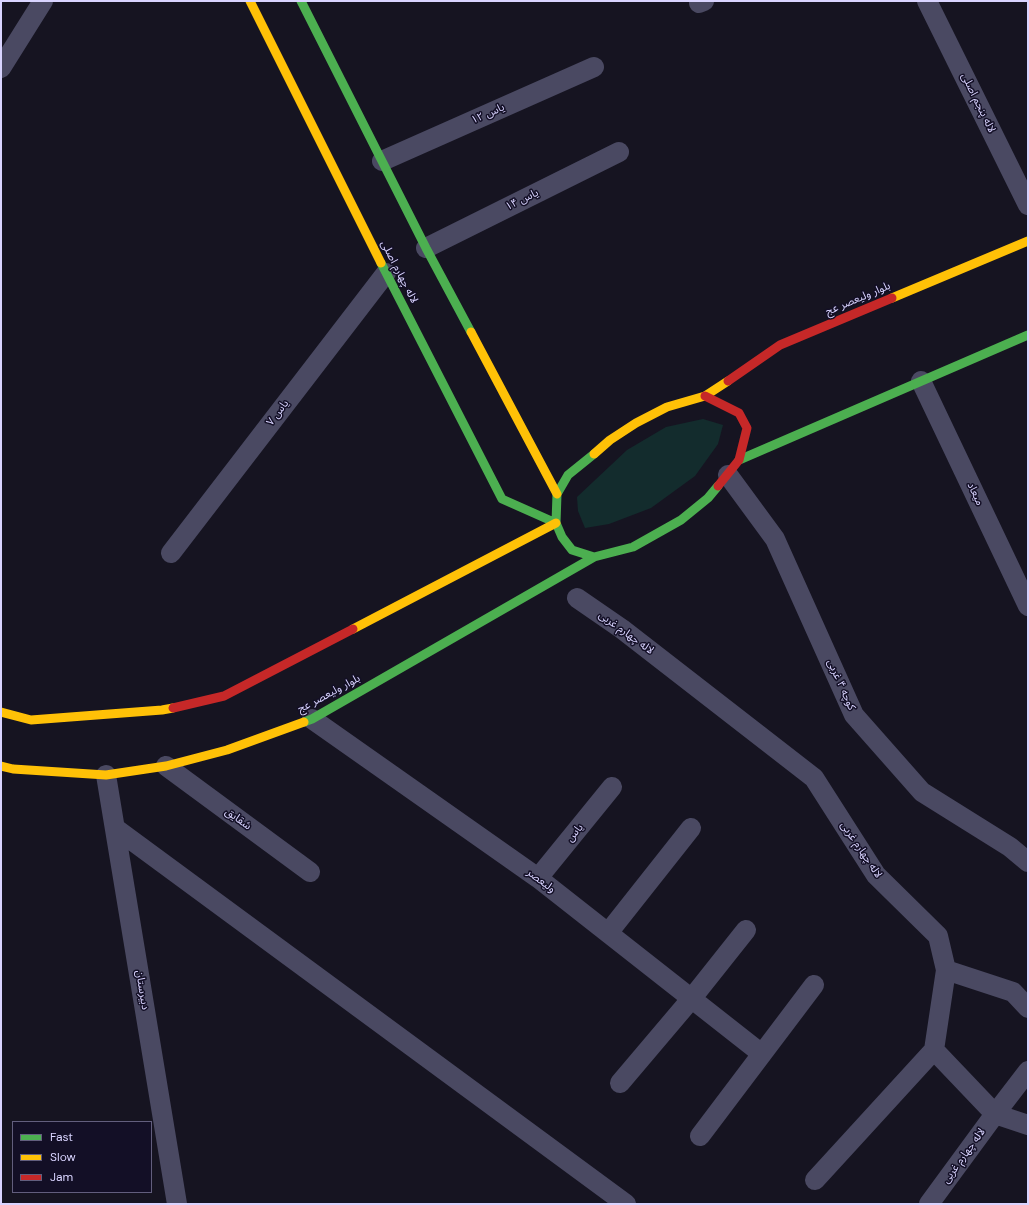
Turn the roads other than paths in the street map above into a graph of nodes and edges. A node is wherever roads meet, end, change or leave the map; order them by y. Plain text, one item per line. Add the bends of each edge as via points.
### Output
1 (43, 1) edge
2 (250, 1) edge
3 (301, 1) edge
4 (928, 1) edge
5 (594, 67) dead end
6 (1, 68) edge
7 (618, 152) dead end
8 (382, 161) junction
9 (1028, 205) edge
10 (1028, 241) edge
11 (426, 248) junction
12 (386, 273) junction
13 (1028, 335) edge
14 (921, 381) junction
15 (705, 396) junction
16 (734, 467) junction
17 (557, 494) junction
18 (556, 523) junction
19 (171, 553) dead end
20 (594, 557) junction
21 (577, 598) dead end
22 (1028, 606) edge
23 (1, 712) edge
24 (312, 719) junction
25 (1, 766) edge
26 (166, 766) junction
27 (106, 775) junction
28 (612, 787) dead end
29 (115, 828) junction
30 (691, 828) dead end
31 (1028, 862) edge
32 (310, 872) dead end
33 (538, 878) junction
34 (746, 930) dead end
35 (608, 933) junction
36 (946, 970) junction
37 (814, 984) dead end
38 (692, 998) junction
39 (1028, 1008) edge
40 (934, 1050) junction
41 (762, 1054) junction
42 (1028, 1071) edge
43 (620, 1083) dead end
44 (995, 1114) junction
45 (1028, 1125) edge
46 (700, 1136) dead end
47 (815, 1180) dead end
48 (177, 1204) edge
49 (626, 1204) edge
50 (929, 1204) edge

1 - 6 street
2 - 12 main road, لاله چهارم اصلی
3 - 8 main road
4 - 9 street, لاله پنجم اصلی
5 - 8 street, یاس ۱۲
7 - 11 street, یاس ۱۴
8 - 11 main road
10 - 15 main road, بلوار ولیعصر عج via 780,345
11 - 17 main road
12 - 18 main road, لاله چهارم اصلی via 502,499
12 - 19 street, یاس ۷
13 - 14 main road
14 - 16 main road
14 - 22 street, میعاد
15 - 16 main road via 739,413 747,428
15 - 17 main road, بلوار ولیعصر عج via 667,407 610,440 568,475
16 - 20 main road via 708,498 681,520 633,548
16 - 31 street, کوچه ۴ غربی via 775,539 854,715 922,792 1010,847
17 - 18 main road
18 - 20 main road via 572,550
18 - 23 main road via 224,696 162,710 38,720
20 - 24 main road, بلوار ولیعصر عج
21 - 36 street, لاله چهارم غربی via 622,629 814,778 876,875 938,936
24 - 26 main road, بلوار ولیعصر عج via 227,750
24 - 33 street, ولیعصر
25 - 27 main road, بلوار ولیعصر عج
26 - 27 main road, بلوار ولیعصر عج
26 - 32 street, شقایق
27 - 29 street, دبیرستان
28 - 33 street, یاس
29 - 48 street, دبیرستان
29 - 49 street
30 - 35 street
33 - 35 street, ولیعصر
34 - 38 street
35 - 38 street, ولیعصر
36 - 39 street via 1013,992
36 - 40 street, لاله چهارم غربی
37 - 41 street
38 - 41 street, ولیعصر
38 - 43 street
40 - 44 street
40 - 47 street
41 - 46 street
42 - 44 street, لاله چهارم غربی
44 - 45 street
44 - 50 street, لاله چهارم غربی

